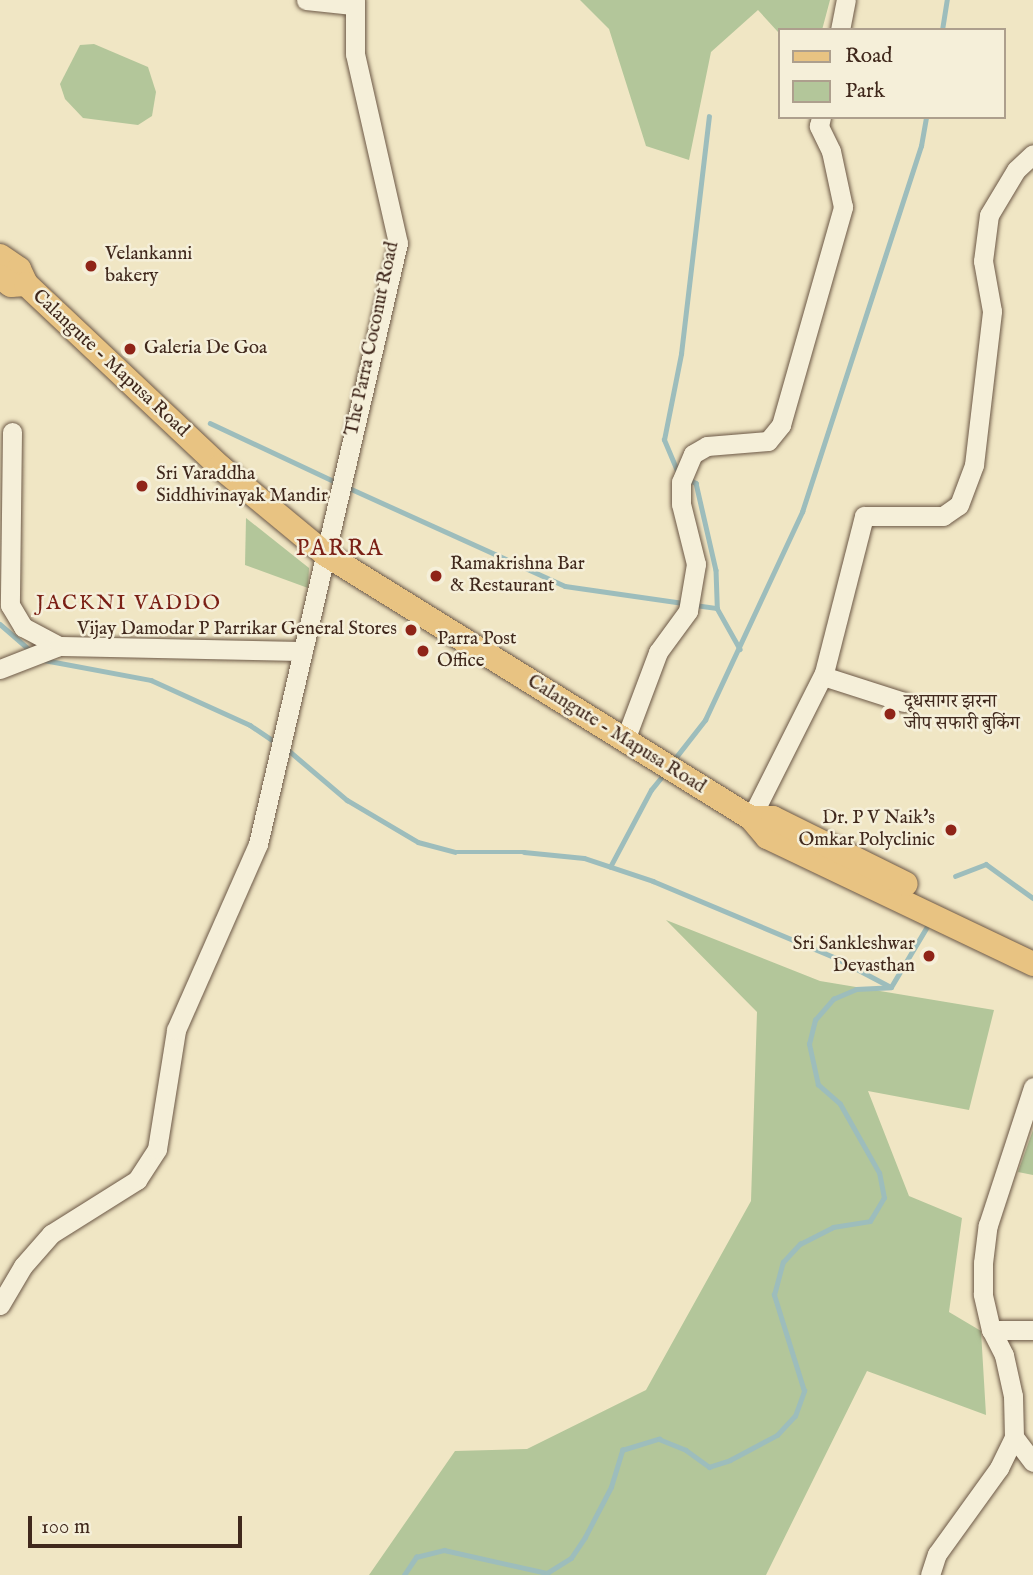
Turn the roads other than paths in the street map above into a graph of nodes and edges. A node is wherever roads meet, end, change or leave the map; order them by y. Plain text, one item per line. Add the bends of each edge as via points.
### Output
1 (306, 0) edge
2 (846, 0) edge
3 (354, 3) edge
4 (840, 28) edge
5 (820, 119) edge
6 (1033, 155) edge
7 (0, 256) edge
8 (0, 277) edge
9 (26, 284) junction
10 (12, 432) dead end
11 (326, 554) junction
12 (59, 646) junction
13 (303, 651) junction
14 (0, 669) edge
15 (822, 676) junction
16 (904, 702) dead end
17 (625, 740) junction
18 (751, 818) junction
19 (914, 897) junction
20 (1033, 948) edge
21 (1033, 964) edge
22 (1033, 1087) edge
23 (0, 1305) edge
24 (991, 1330) junction
25 (1033, 1330) edge
26 (1014, 1437) junction
27 (1033, 1462) edge
28 (930, 1575) edge

1 - 3 street
2 - 4 street
3 - 11 street, The Parra Coconut Road via 355,54 398,243
5 - 17 street via 844,207 781,425 768,441 707,446 693,454 681,482 681,504 696,564 688,611 658,652
6 - 15 street via 1016,170 989,215 983,261 992,311 974,465 959,505 943,516 864,516
7 - 9 main road, Calangute - Mapusa Road via 19,269
8 - 9 main road, Calangute - Mapusa Road via 11,285
9 - 11 main road, Calangute - Mapusa Road via 220,467
10 - 12 street via 10,605 23,627
11 - 13 street, The Parra Coconut Road
11 - 17 main road, Calangute - Mapusa Road
12 - 13 street
12 - 14 street
13 - 23 street, The Parra Coconut Road via 258,844 176,1030 157,1149 137,1180 51,1234 23,1266
15 - 16 street
15 - 18 street
17 - 18 main road, Calangute - Mapusa Road
18 - 19 main road, Calangute - Mapusa Road via 767,837
19 - 20 main road, Calangute - Mapusa Road
19 - 21 main road, Calangute - Mapusa Road
22 - 24 street via 988,1225 983,1294
24 - 25 street
24 - 26 street via 1004,1355 1013,1396
26 - 27 street
26 - 28 street via 999,1468 937,1554

